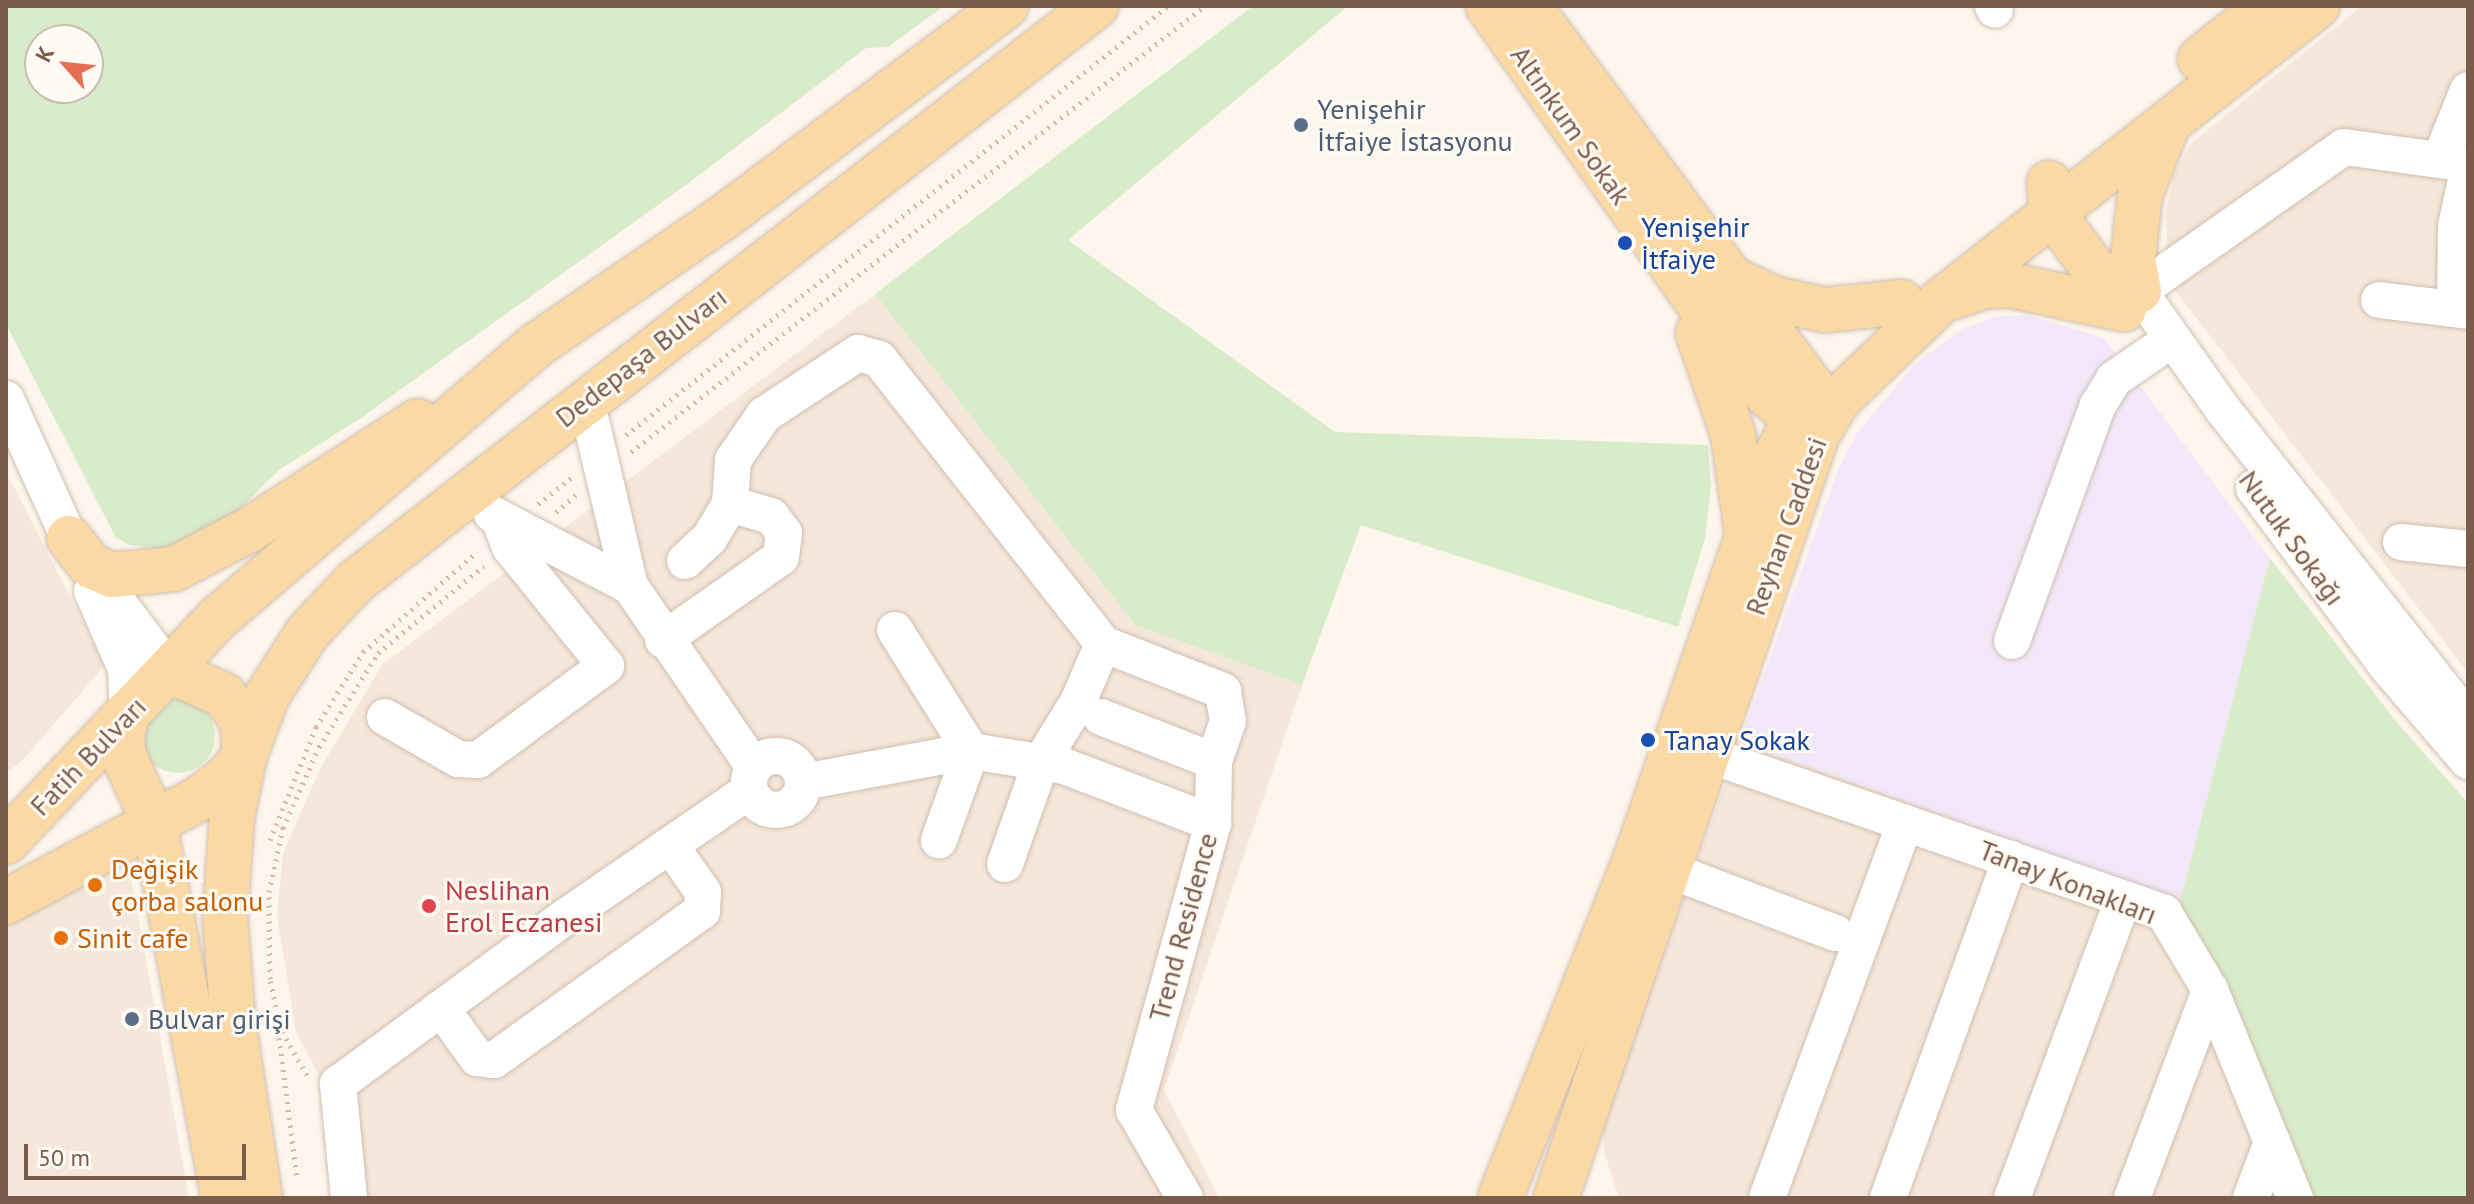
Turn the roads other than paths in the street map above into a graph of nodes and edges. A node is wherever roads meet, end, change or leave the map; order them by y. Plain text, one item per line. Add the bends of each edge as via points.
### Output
1 (1006, 6) edge
2 (1096, 6) edge
3 (1488, 6) edge
4 (1529, 6) edge
5 (2267, 6) edge
6 (2317, 6) edge
7 (2468, 90) edge
8 (2168, 124) junction
9 (2459, 165) edge
10 (2058, 197) junction
11 (1670, 268) junction
12 (1730, 277) junction
13 (2131, 300) junction
14 (2379, 300) dead end
15 (1922, 301) junction
16 (2461, 308) edge
17 (538, 344) junction
18 (2155, 351) junction
19 (6, 399) edge
20 (586, 400) junction
21 (1811, 409) junction
22 (460, 498) junction
23 (730, 504) junction
24 (499, 518) junction
25 (1746, 533) junction
26 (69, 538) junction
27 (2401, 542) dead end
28 (2468, 549) edge
29 (685, 561) dead end
30 (630, 586) junction
31 (895, 630) dead end
32 (663, 640) junction
33 (2012, 641) dead end
34 (1103, 644) junction
35 (170, 671) junction
36 (128, 712) junction
37 (385, 717) dead end
38 (1101, 717) dead end
39 (2468, 720) edge
40 (971, 751) junction
41 (1706, 754) junction
42 (244, 757) junction
43 (1214, 761) junction
44 (2468, 761) edge
45 (1041, 762) junction
46 (752, 779) junction
47 (154, 822) junction
48 (1213, 823) junction
49 (1905, 823) junction
50 (939, 840) dead end
51 (6, 842) edge
52 (670, 845) junction
53 (2011, 859) junction
54 (1005, 864) dead end
55 (1652, 864) junction
56 (2123, 899) junction
57 (6, 902) edge
58 (1836, 933) dead end
59 (2210, 990) junction
60 (441, 1008) junction
61 (2272, 1142) junction
62 (224, 1198) edge
63 (260, 1198) edge
64 (349, 1198) edge
65 (1185, 1198) edge
66 (1500, 1198) edge
67 (1556, 1198) edge
68 (1767, 1198) edge
69 (1888, 1198) edge
70 (2012, 1198) edge
71 (2132, 1198) edge
72 (2251, 1198) edge
73 (2295, 1198) edge

1 - 17 main road via 720,220
2 - 20 main road, Dedepaşa Bulvarı
3 - 11 main road, Altınkum Sokak
4 - 12 main road, Altınkum Sokak
5 - 10 main road
6 - 8 main road
7 - 9 street
8 - 10 main road
8 - 13 main road via 2140,195
9 - 13 street via 2344,147
9 - 16 street
10 - 13 main road
10 - 15 main road
11 - 21 main road, Altınkum Sokak via 1756,385
11 - 25 main road via 1723,398 1742,483
12 - 15 main road via 1796,306 1860,310
12 - 21 main road, Altınkum Sokak
13 - 15 main road via 2009,285
13 - 18 street, Nutuk Sokağı
13 - 39 street, Nutuk Sokağı
14 - 16 street
15 - 21 main road
17 - 26 main road via 249,530 174,569 112,575 91,566
17 - 35 main road via 218,618
18 - 33 street via 2114,379 2098,405
18 - 44 street, Nutuk Sokağı via 2324,584
19 - 26 street
20 - 22 main road, Dedepaşa Bulvarı
20 - 30 street
21 - 25 main road, Reyhan Caddesi
21 - 41 main road, Reyhan Caddesi
22 - 24 street
22 - 42 main road, Dedepaşa Bulvarı via 355,582 308,632 267,696
23 - 29 street via 709,539
23 - 32 street via 771,516 784,533 781,557
23 - 34 street via 733,460 764,415 858,353 879,359
24 - 30 street
24 - 37 street via 510,547 606,666 478,760 458,759
25 - 55 main road, Reyhan Caddesi
26 - 35 street
26 - 36 street via 126,669
27 - 28 street
30 - 32 street
31 - 40 street
32 - 46 street
34 - 43 street via 1223,691 1228,721
34 - 45 street via 1078,702
35 - 36 main road, Fatih Bulvarı
35 - 42 main road via 224,695 235,707 243,722
36 - 47 main road via 124,756
36 - 51 main road, Fatih Bulvarı
38 - 43 street
40 - 45 street, Trend Residence
40 - 46 street, Trend Residence via 803,782 797,766 782,756 765,758
40 - 50 street
41 - 49 street, Tanay Konakları
41 - 55 main road, Reyhan Caddesi
42 - 47 main road via 200,798
42 - 63 main road via 232,817 225,930
43 - 48 street
45 - 48 street, Trend Residence
45 - 54 street
46 - 52 street
47 - 57 main road
47 - 62 main road
48 - 65 street, Trend Residence via 1134,1110
49 - 53 street, Tanay Konakları
49 - 68 street
52 - 60 street
52 - 60 street via 703,892 702,911 494,1060 477,1058
53 - 56 street, Tanay Konakları
53 - 69 street
55 - 58 street
55 - 66 main road, Reyhan Caddesi
55 - 67 main road, Reyhan Caddesi
56 - 59 street, Tanay Konakları via 2164,913
56 - 70 street
59 - 61 street, Tanay Konakları
59 - 71 street
60 - 64 street via 338,1084
61 - 72 street
61 - 73 street, Tanay Konakları

